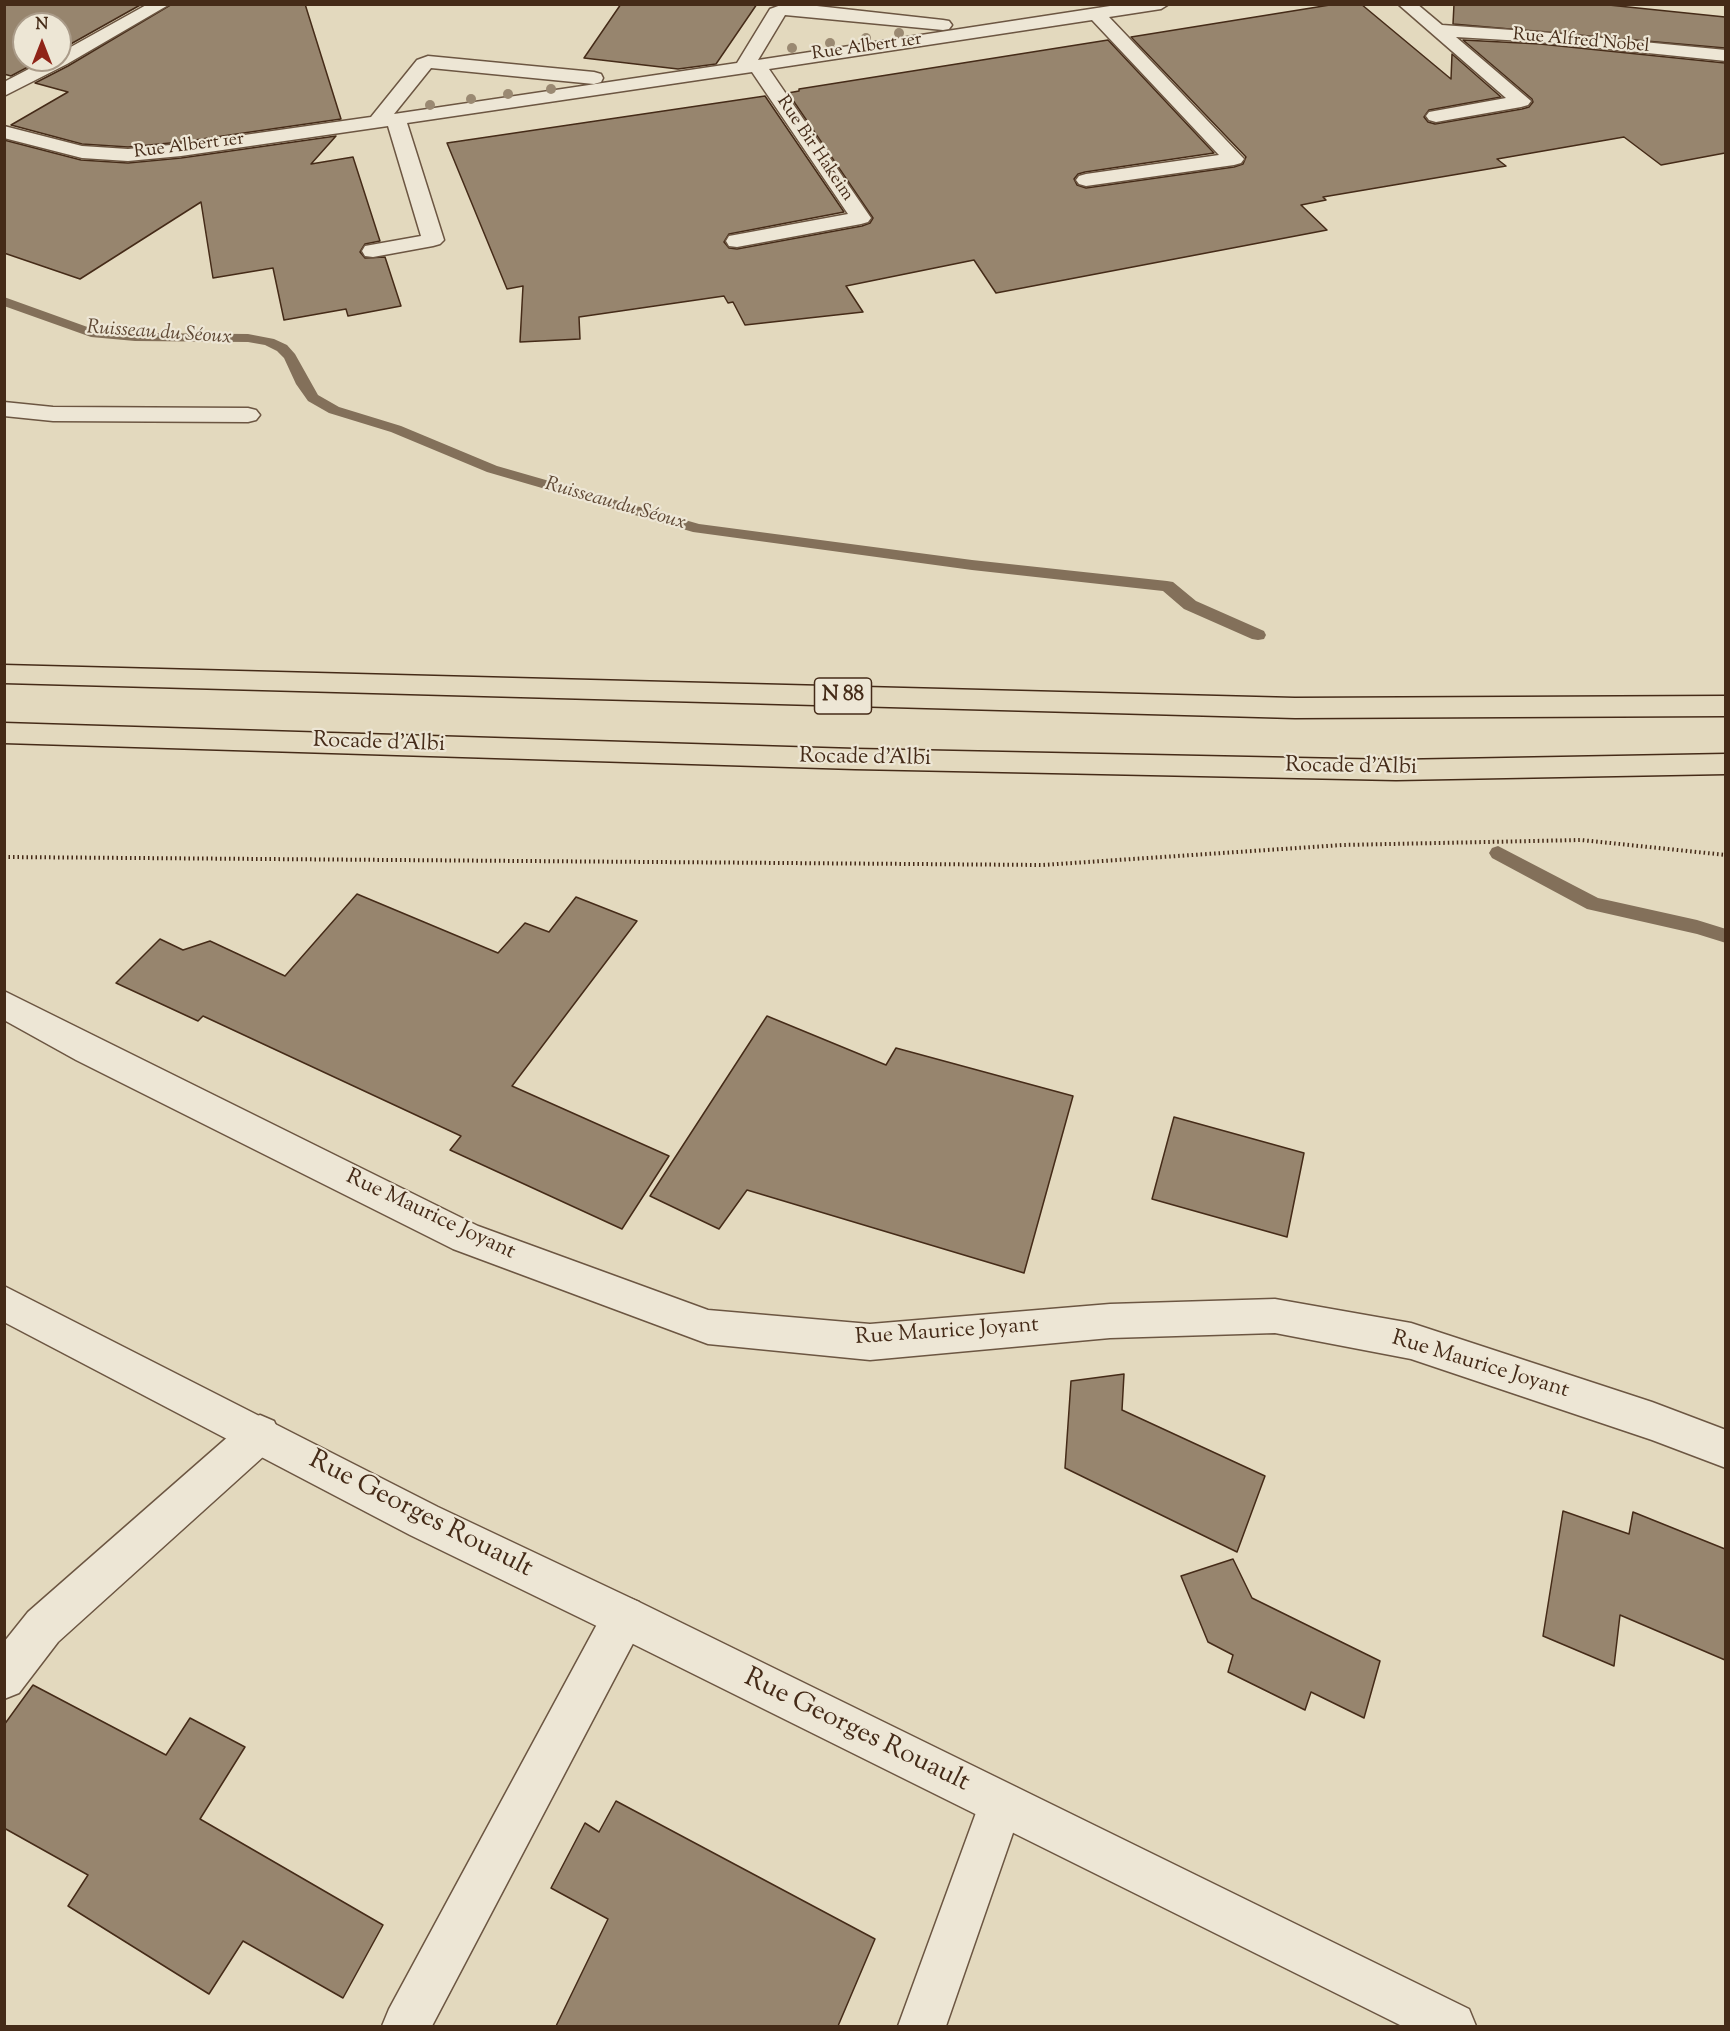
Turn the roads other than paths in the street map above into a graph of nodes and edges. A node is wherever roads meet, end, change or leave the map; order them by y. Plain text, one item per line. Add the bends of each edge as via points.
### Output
1 (162, 4) edge
2 (1161, 4) edge
3 (1406, 4) edge
4 (1089, 12) edge
5 (990, 30) junction
6 (1436, 30) junction
7 (72, 53) edge
8 (1725, 56) edge
9 (750, 66) junction
10 (38, 72) edge
11 (638, 83) junction
12 (4, 90) edge
13 (1436, 116) dead end
14 (386, 121) junction
15 (4, 132) edge
16 (1086, 180) dead end
17 (737, 241) dead end
18 (374, 251) dead end
19 (4, 409) edge
20 (248, 415) dead end
21 (4, 674) edge
22 (1725, 694) edge
23 (1725, 706) edge
24 (1681, 708) junction
25 (4, 733) edge
26 (1725, 764) edge
27 (4, 1004) edge
28 (4, 1303) edge
29 (260, 1434) junction
30 (1725, 1449) edge
31 (624, 1617) junction
32 (4, 1678) edge
33 (1001, 1804) junction
34 (406, 2026) edge
35 (922, 2026) edge
36 (1452, 2026) edge

1 - 7 street
2 - 4 street, Rue Albert 1er
3 - 6 street
4 - 5 street, Rue Albert 1er
4 - 16 street via 1234,159
5 - 9 street, Rue Albert 1er
5 - 9 street, Rue Albert 1er via 781,10
6 - 8 street, Rue Alfred Nobel
6 - 13 street via 1521,101
9 - 11 street, Rue Albert 1er
9 - 17 street, Rue Bir Hakeim via 861,218
10 - 12 street
11 - 14 street, Rue Albert 1er
11 - 14 street, Rue Albert 1er via 428,62
14 - 15 street, Rue Albert 1er via 128,155 82,152
14 - 18 street via 434,240
19 - 20 street via 53,414
21 - 24 highway, N 88 via 1295,708
22 - 24 highway
23 - 24 highway, N 88
25 - 26 highway, Rocade d'Albi via 855,759 1396,770
27 - 30 street, Rue Maurice Joyant via 88,1050 466,1238 708,1327 870,1342 1110,1321 1275,1316 1411,1341
28 - 29 street, Rue Georges Rouault
29 - 31 street, Rue Georges Rouault via 424,1521
29 - 32 street via 43,1627
31 - 33 street, Rue Georges Rouault
31 - 34 street
33 - 35 street
33 - 36 street, Rue Georges Rouault

